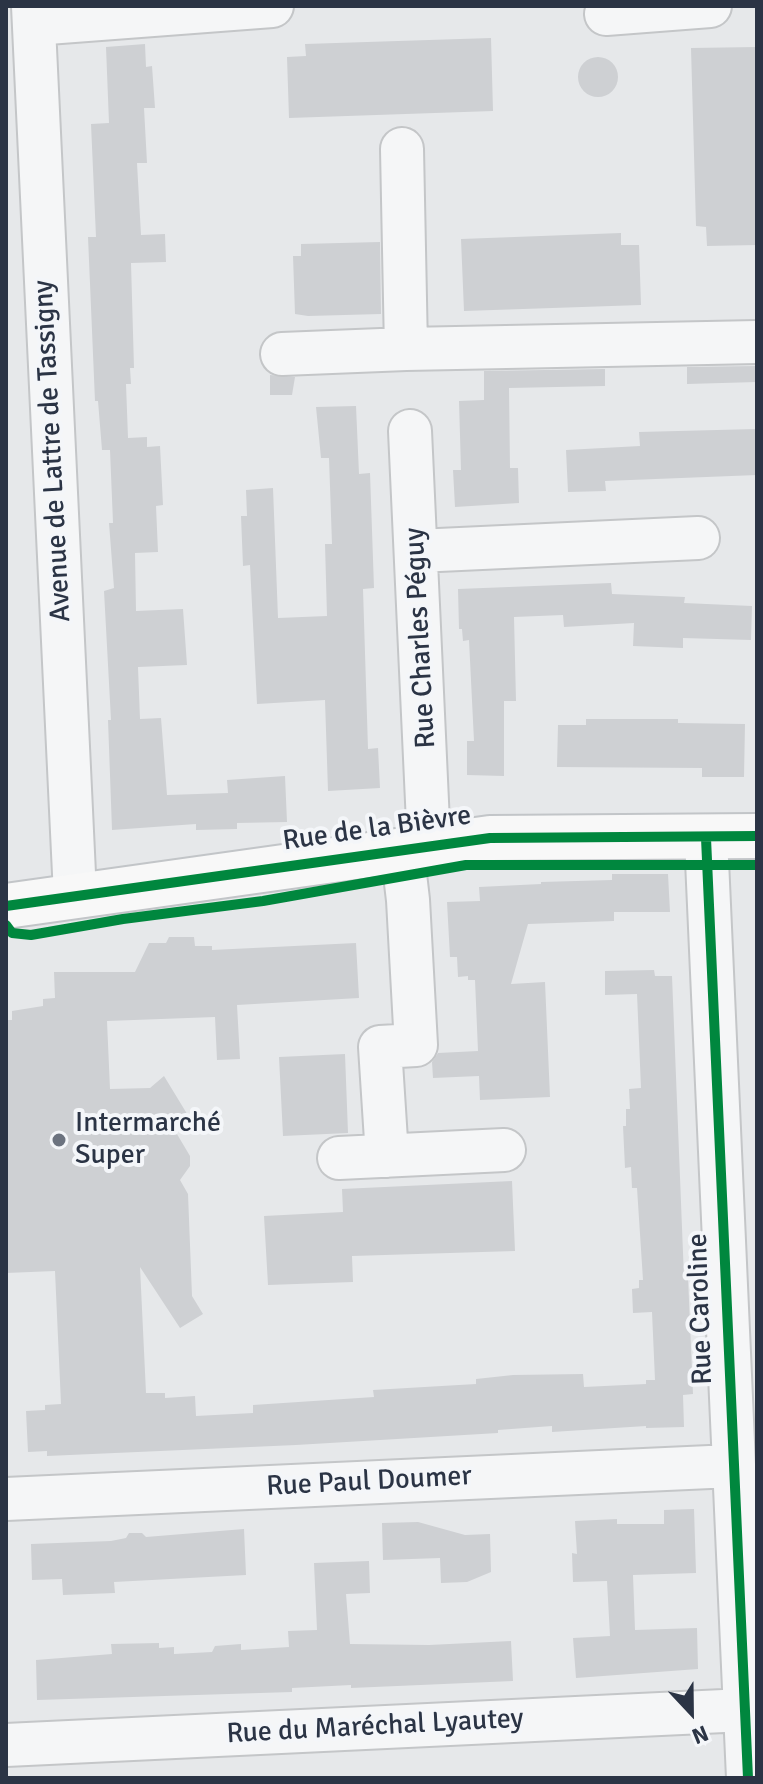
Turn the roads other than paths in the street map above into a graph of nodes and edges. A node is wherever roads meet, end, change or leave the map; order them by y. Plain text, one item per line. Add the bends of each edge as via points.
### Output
1 (272, 6) edge
2 (710, 6) edge
3 (606, 14) dead end
4 (33, 15) edge
5 (402, 149) dead end
6 (757, 342) edge
7 (406, 349) junction
8 (282, 354) dead end
9 (410, 431) dead end
10 (698, 538) dead end
11 (417, 551) junction
12 (757, 836) edge
13 (706, 838) junction
14 (415, 847) junction
15 (75, 895) junction
16 (6, 906) edge
17 (504, 1150) dead end
18 (387, 1156) junction
19 (339, 1158) dead end
20 (732, 1466) junction
21 (6, 1499) edge
22 (745, 1710) junction
23 (6, 1745) edge
24 (748, 1778) edge

1 - 4 street
2 - 3 street
4 - 15 street, Avenue de Lattre de Tassigny
5 - 7 street
6 - 7 street
7 - 8 street
9 - 11 street, Rue Charles Péguy
10 - 11 street
11 - 14 street, Rue Charles Péguy
12 - 13 main road, Rue de la Bièvre
13 - 14 main road, Rue de la Bièvre via 490,838
13 - 20 street, Rue Caroline
14 - 15 main road, Rue de la Bièvre
14 - 18 street, Rue Charles Péguy via 408,900 416,1045 380,1047
15 - 16 main road, Rue de la Bièvre
17 - 18 street
18 - 19 street
20 - 21 street, Rue Paul Doumer
20 - 22 street, Rue Caroline
22 - 23 street, Rue du Maréchal Lyautey
22 - 24 street, Rue Caroline

